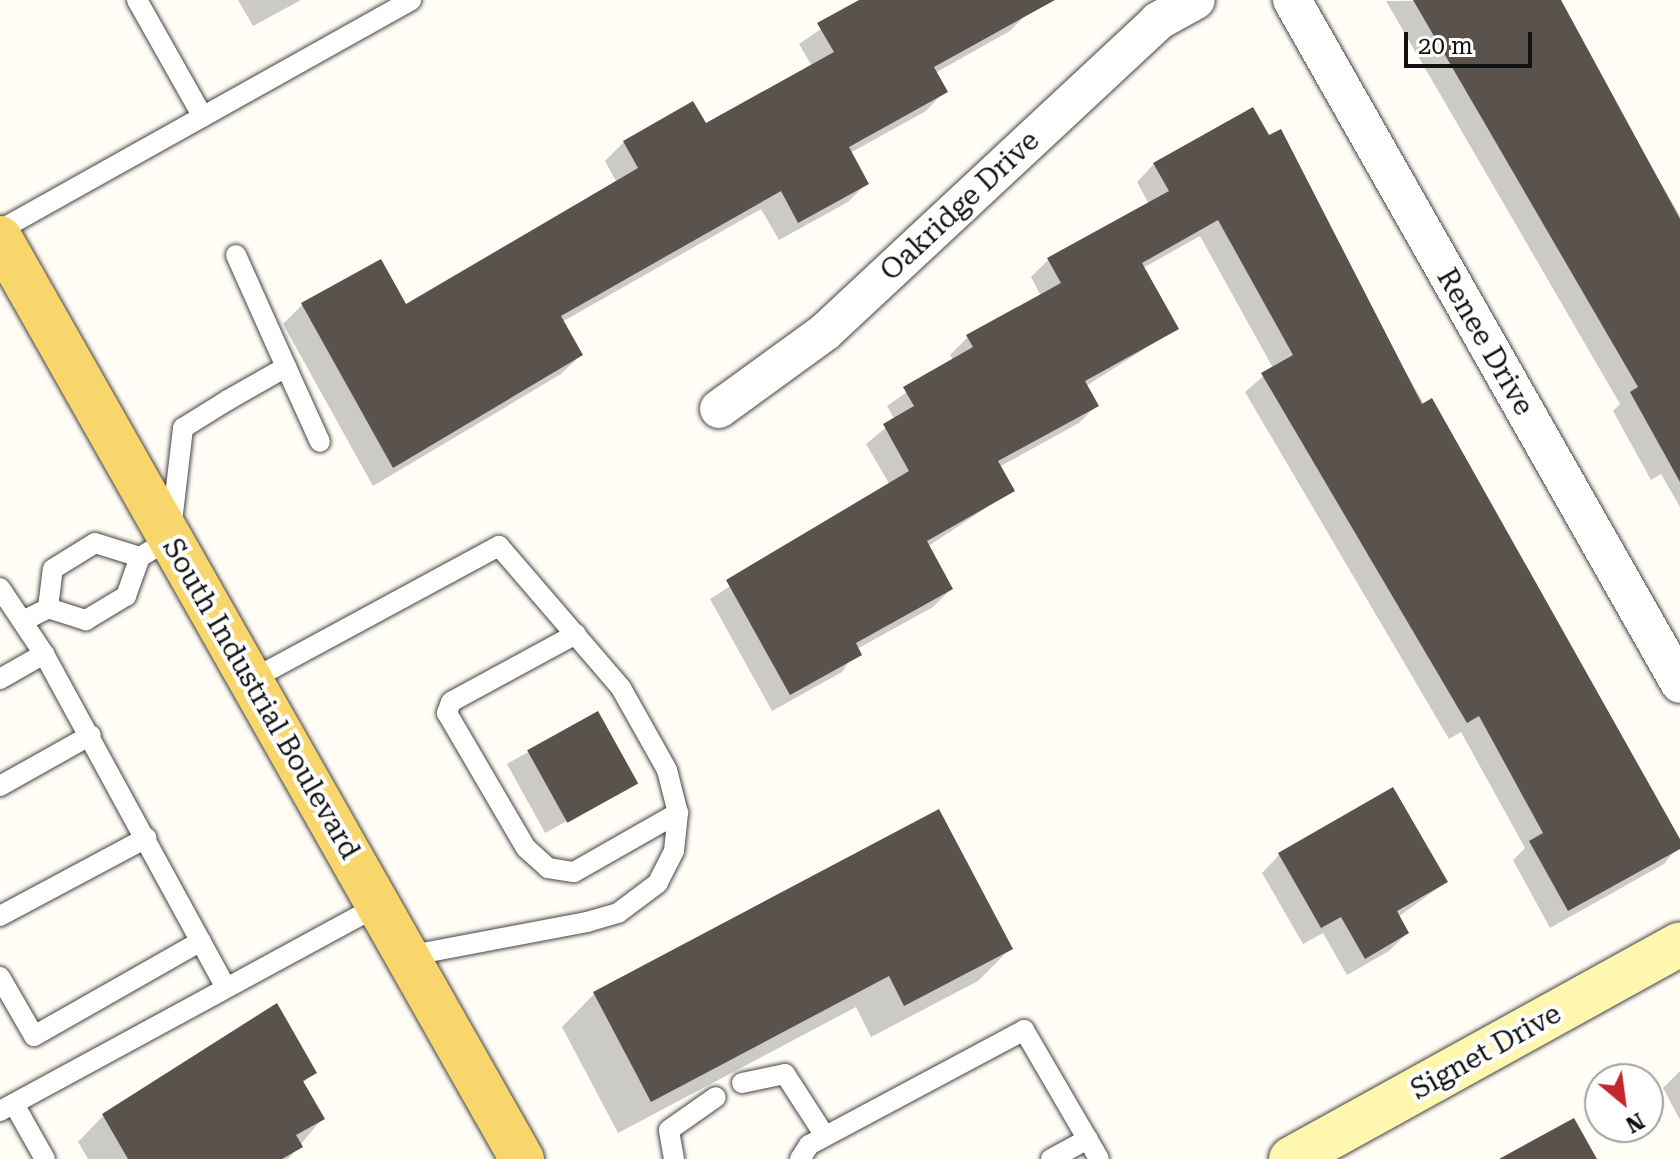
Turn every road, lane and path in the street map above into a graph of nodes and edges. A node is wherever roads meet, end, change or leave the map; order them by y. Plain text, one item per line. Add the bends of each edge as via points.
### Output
1 (137, 0) edge
2 (411, 0) edge
3 (1196, 0) edge
4 (1292, 0) edge
5 (203, 117) junction
6 (0, 230) edge
7 (0, 238) edge
8 (236, 255) dead end
9 (14, 272) edge
10 (286, 367) junction
11 (719, 409) dead end
12 (320, 442) dead end
13 (155, 548) junction
14 (0, 588) edge
15 (48, 608) junction
16 (23, 621) junction
17 (576, 634) junction
18 (44, 654) junction
19 (0, 679) edge
20 (251, 680) junction
21 (1680, 684) edge
22 (91, 735) junction
23 (0, 786) edge
24 (678, 813) junction
25 (146, 838) junction
26 (379, 905) junction
27 (0, 916) edge
28 (201, 941) junction
29 (1680, 944) edge
30 (407, 956) junction
31 (0, 977) edge
32 (225, 986) junction
33 (742, 1083) dead end
34 (716, 1097) dead end
35 (7, 1108) edge
36 (825, 1136) junction
37 (1088, 1139) junction
38 (1337, 1148) edge
39 (45, 1159) edge
40 (522, 1159) edge
41 (674, 1159) edge
42 (800, 1159) edge
43 (1051, 1159) edge
44 (1099, 1159) edge
45 (1291, 1159) edge

1 - 5 lane
2 - 5 lane
3 - 11 street, Oakridge Drive via 1158,21 825,332
4 - 21 street, Renee Drive
5 - 6 lane
7 - 9 main road, South Industrial Boulevard
8 - 10 lane
9 - 13 main road, South Industrial Boulevard
10 - 12 lane
10 - 13 lane via 183,428
13 - 15 lane via 126,596 86,620
13 - 15 lane via 95,543 53,569
13 - 20 main road, South Industrial Boulevard
14 - 16 lane
15 - 16 lane
16 - 18 lane
17 - 20 lane via 507,550 490,547
17 - 24 lane via 621,688 667,770
17 - 24 lane via 451,702 447,713 526,848 548,868 574,872
18 - 19 lane
18 - 22 lane
20 - 26 main road, South Industrial Boulevard
22 - 23 lane
22 - 25 lane
24 - 30 lane via 674,851 658,883 618,913
25 - 27 lane
25 - 28 lane
26 - 30 main road, South Industrial Boulevard
26 - 32 lane
28 - 31 lane via 34,1036
28 - 32 lane
29 - 38 street, Signet Drive
30 - 40 main road, South Industrial Boulevard
32 - 35 lane
33 - 36 lane via 785,1074
34 - 41 lane via 669,1130
35 - 39 lane
36 - 37 lane via 1024,1030
36 - 42 lane
37 - 43 lane
37 - 44 lane
38 - 45 street, Signet Drive

